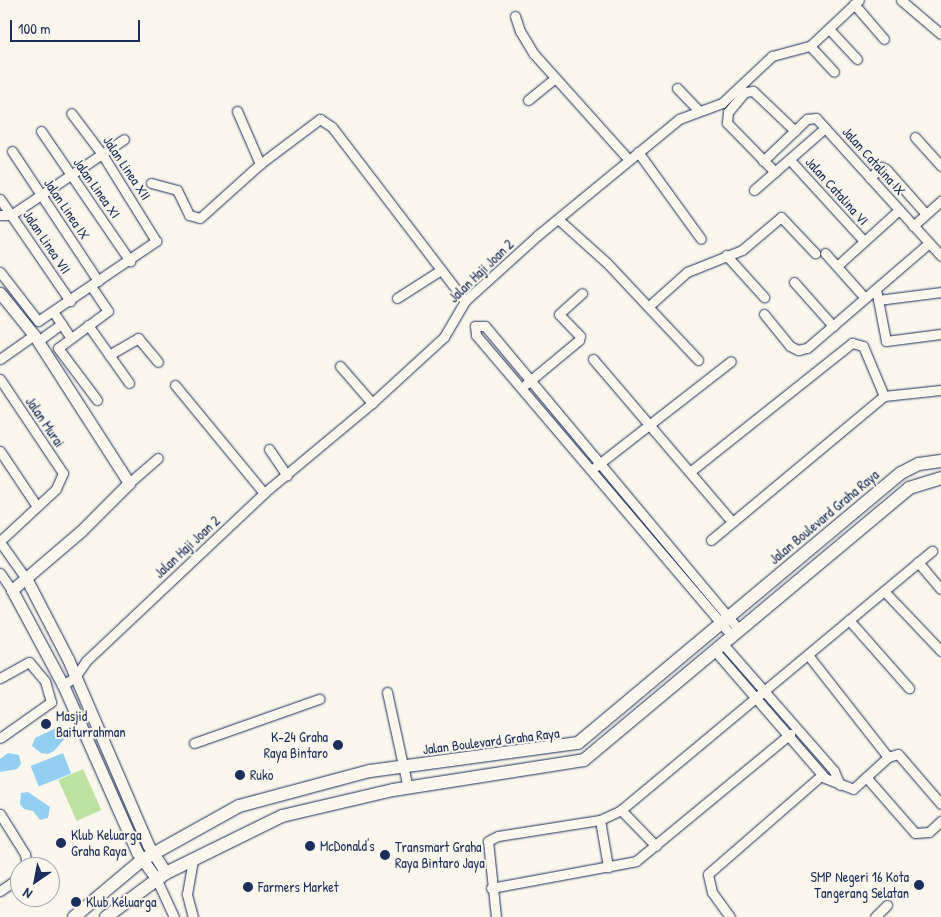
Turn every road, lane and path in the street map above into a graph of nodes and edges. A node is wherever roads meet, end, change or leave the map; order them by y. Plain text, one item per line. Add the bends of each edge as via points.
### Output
1 (901, 0) edge
2 (857, 2) edge
3 (515, 16) dead end
4 (829, 29) junction
5 (941, 34) edge
6 (884, 38) dead end
7 (810, 46) junction
8 (856, 59) dead end
9 (834, 72) dead end
10 (555, 78) junction
11 (676, 88) dead end
12 (528, 100) dead end
13 (698, 110) junction
14 (237, 111) dead end
15 (71, 113) dead end
16 (825, 128) junction
17 (41, 131) dead end
18 (795, 131) junction
19 (915, 136) dead end
20 (124, 139) dead end
21 (12, 151) dead end
22 (638, 152) junction
23 (102, 154) junction
24 (629, 160) junction
25 (790, 160) junction
26 (764, 161) junction
27 (260, 164) junction
28 (941, 166) edge
29 (775, 172) junction
30 (70, 175) junction
31 (870, 178) junction
32 (151, 183) dead end
33 (754, 190) dead end
34 (41, 195) junction
35 (0, 199) edge
36 (941, 201) edge
37 (899, 210) junction
38 (926, 214) junction
39 (0, 215) edge
40 (11, 215) junction
41 (558, 219) junction
42 (913, 226) junction
43 (701, 239) dead end
44 (864, 242) junction
45 (929, 243) junction
46 (825, 253) dead end
47 (815, 254) dead end
48 (726, 255) junction
49 (941, 256) edge
50 (130, 261) junction
51 (837, 266) junction
52 (441, 270) junction
53 (0, 272) edge
54 (794, 282) dead end
55 (95, 284) junction
56 (876, 289) junction
57 (941, 292) edge
58 (0, 293) edge
59 (582, 293) dead end
60 (764, 297) dead end
61 (397, 298) dead end
62 (866, 298) junction
63 (878, 300) junction
64 (70, 301) junction
65 (465, 301) junction
66 (648, 306) junction
67 (54, 313) junction
68 (764, 314) dead end
69 (61, 324) junction
70 (88, 325) junction
71 (833, 326) junction
72 (941, 334) edge
73 (70, 337) junction
74 (36, 338) junction
75 (108, 354) junction
76 (0, 359) edge
77 (593, 359) dead end
78 (698, 360) dead end
79 (731, 361) dead end
80 (158, 362) dead end
81 (340, 366) dead end
82 (0, 379) edge
83 (530, 381) junction
84 (129, 383) dead end
85 (175, 385) dead end
86 (521, 388) junction
87 (941, 390) edge
88 (884, 396) junction
89 (97, 400) dead end
90 (372, 403) junction
91 (650, 423) junction
92 (269, 450) dead end
93 (0, 451) edge
94 (158, 458) dead end
95 (941, 461) edge
96 (599, 463) junction
97 (591, 471) junction
98 (691, 471) junction
99 (287, 476) junction
100 (941, 478) edge
101 (129, 483) junction
102 (264, 493) junction
103 (36, 505) junction
104 (732, 522) junction
105 (711, 540) dead end
106 (0, 541) edge
107 (932, 551) dead end
108 (918, 562) junction
109 (0, 573) edge
110 (27, 580) junction
111 (941, 589) edge
112 (12, 590) junction
113 (884, 591) junction
114 (724, 620) junction
115 (849, 620) junction
116 (727, 640) junction
117 (941, 650) edge
118 (808, 655) junction
119 (75, 677) junction
120 (0, 678) edge
121 (63, 686) junction
122 (909, 688) dead end
123 (387, 692) dead end
124 (760, 692) junction
125 (319, 698) dead end
126 (790, 734) junction
127 (0, 738) edge
128 (194, 743) dead end
129 (888, 757) junction
130 (404, 768) junction
131 (822, 775) junction
132 (866, 778) junction
133 (840, 785) junction
134 (408, 788) junction
135 (941, 804) edge
136 (621, 810) junction
137 (0, 814) edge
138 (600, 820) junction
139 (941, 821) edge
140 (656, 846) junction
141 (154, 853) junction
142 (25, 857) edge
143 (193, 859) junction
144 (142, 860) junction
145 (608, 868) junction
146 (130, 870) junction
147 (161, 875) junction
148 (145, 888) junction
149 (491, 888) junction
150 (887, 905) dead end
151 (74, 917) edge
152 (106, 917) edge
153 (174, 917) edge
154 (193, 917) edge
155 (496, 917) edge
156 (730, 917) edge
157 (875, 917) edge

1 - 5 street
2 - 4 street, Jalan Haji Joan 2
2 - 6 street
3 - 10 street via 526,43
4 - 7 street, Jalan Haji Joan 2
4 - 8 street
7 - 9 street
7 - 13 street, Jalan Haji Joan 2 via 772,56 722,103
10 - 12 street
10 - 24 street
11 - 13 street
13 - 22 street, Jalan Haji Joan 2 via 679,119
14 - 27 street
15 - 23 street, Jalan Linea XII
16 - 18 street, Jalan Catalina IX via 813,118
16 - 25 street
16 - 31 street, Jalan Catalina IX
17 - 30 street, Jalan Linea XI
18 - 26 street
18 - 26 street via 756,92 748,91 738,100 726,120
19 - 28 street
20 - 23 street
21 - 34 street, Jalan Linea IX
22 - 24 street, Jalan Haji Joan 2
22 - 43 street
23 - 30 street
23 - 50 street, Jalan Linea XII via 156,241
24 - 41 street, Jalan Haji Joan 2
25 - 29 street
25 - 44 street, Jalan Catalina VI
26 - 29 street
27 - 32 street via 200,218 189,215 177,190
27 - 52 street via 320,119 332,127
29 - 33 street
30 - 34 street
30 - 50 street, Jalan Linea XI
31 - 37 street, Jalan Catalina IX
31 - 38 street via 881,168 886,169
34 - 40 street
34 - 55 street, Jalan Linea IX
35 - 40 street, Jalan Linea VII
36 - 38 street
37 - 42 street, Jalan Catalina IX
37 - 44 street
38 - 42 street
39 - 40 street
40 - 64 street, Jalan Linea VII
41 - 65 street, Jalan Haji Joan 2
41 - 66 street via 608,263
42 - 45 street, Jalan Catalina IX
44 - 51 street
45 - 49 street, Jalan Catalina IX
45 - 56 street
46 - 51 street
47 - 48 street via 782,217 742,250
48 - 60 street
48 - 66 street via 687,272
50 - 55 street
51 - 62 street
52 - 61 street
52 - 65 street
53 - 67 street via 36,321
54 - 71 street
55 - 64 street
55 - 70 street, Jalan Linea IX via 108,310
56 - 62 street
56 - 63 street
57 - 63 street
58 - 74 street
59 - 83 street via 559,314 580,336 579,340
62 - 71 street
63 - 72 street via 886,341
64 - 67 street
65 - 90 street, Jalan Haji Joan 2 via 444,337
66 - 78 street
67 - 69 street
68 - 71 street via 790,346 798,350 807,348
69 - 73 street
69 - 74 street
70 - 73 street
70 - 75 street
73 - 89 street via 58,346
74 - 76 street
74 - 101 street
75 - 80 street via 138,338
75 - 84 street
77 - 91 street
79 - 91 street
81 - 90 street
82 - 103 street, Jalan Murai via 63,472 56,489
83 - 86 street
83 - 86 street via 485,326 475,326 475,333
83 - 96 street
85 - 102 street
86 - 97 street
87 - 88 street
88 - 98 street via 862,346 848,345
88 - 104 street
90 - 99 street, Jalan Haji Joan 2
91 - 96 street
91 - 98 street
92 - 99 street
93 - 103 street
94 - 101 street
95 - 114 main road, Jalan Boulevard Graha Raya via 919,464 901,473
96 - 97 street
96 - 114 street
97 - 114 street
98 - 104 street
99 - 102 street, Jalan Haji Joan 2
100 - 116 main road via 909,488
101 - 110 street
102 - 119 street, Jalan Haji Joan 2 via 86,661
103 - 106 street
104 - 105 street
106 - 110 street
107 - 108 street
108 - 111 street
108 - 113 street
109 - 112 street
110 - 112 street
110 - 119 street
112 - 121 street
113 - 115 street
113 - 117 street
114 - 116 street
114 - 130 main road, Jalan Boulevard Graha Raya via 578,743
115 - 118 street
115 - 122 street
116 - 124 street
116 - 134 main road via 584,760
118 - 124 street
118 - 129 street
119 - 121 street, Jalan Haji Joan 2
119 - 141 street
120 - 127 street via 29,662 44,681 51,702
121 - 144 street
123 - 130 street
124 - 126 street
124 - 133 street via 834,771
124 - 136 street
125 - 128 street
126 - 131 street
126 - 140 street
129 - 132 street
129 - 135 street via 898,754
130 - 134 street
130 - 141 main road, Jalan Boulevard Graha Raya via 370,771 300,787 239,806
131 - 133 street
131 - 156 street via 713,868 708,881
132 - 133 street via 853,789
132 - 139 street via 915,833 929,832
134 - 143 main road via 282,816
136 - 138 street
136 - 140 street
137 - 142 street
138 - 145 street
138 - 149 street via 498,836 488,841
140 - 145 street via 636,861
141 - 144 main road, Jalan Boulevard Graha Raya
141 - 147 street
143 - 147 main road
143 - 154 street via 187,894
144 - 146 main road, Jalan Boulevard Graha Raya
144 - 147 street
145 - 149 street
146 - 148 main road via 145,873 148,880
146 - 151 main road, Jalan Boulevard Graha Raya
147 - 148 main road
147 - 153 street
148 - 152 main road
149 - 155 street
150 - 157 street

